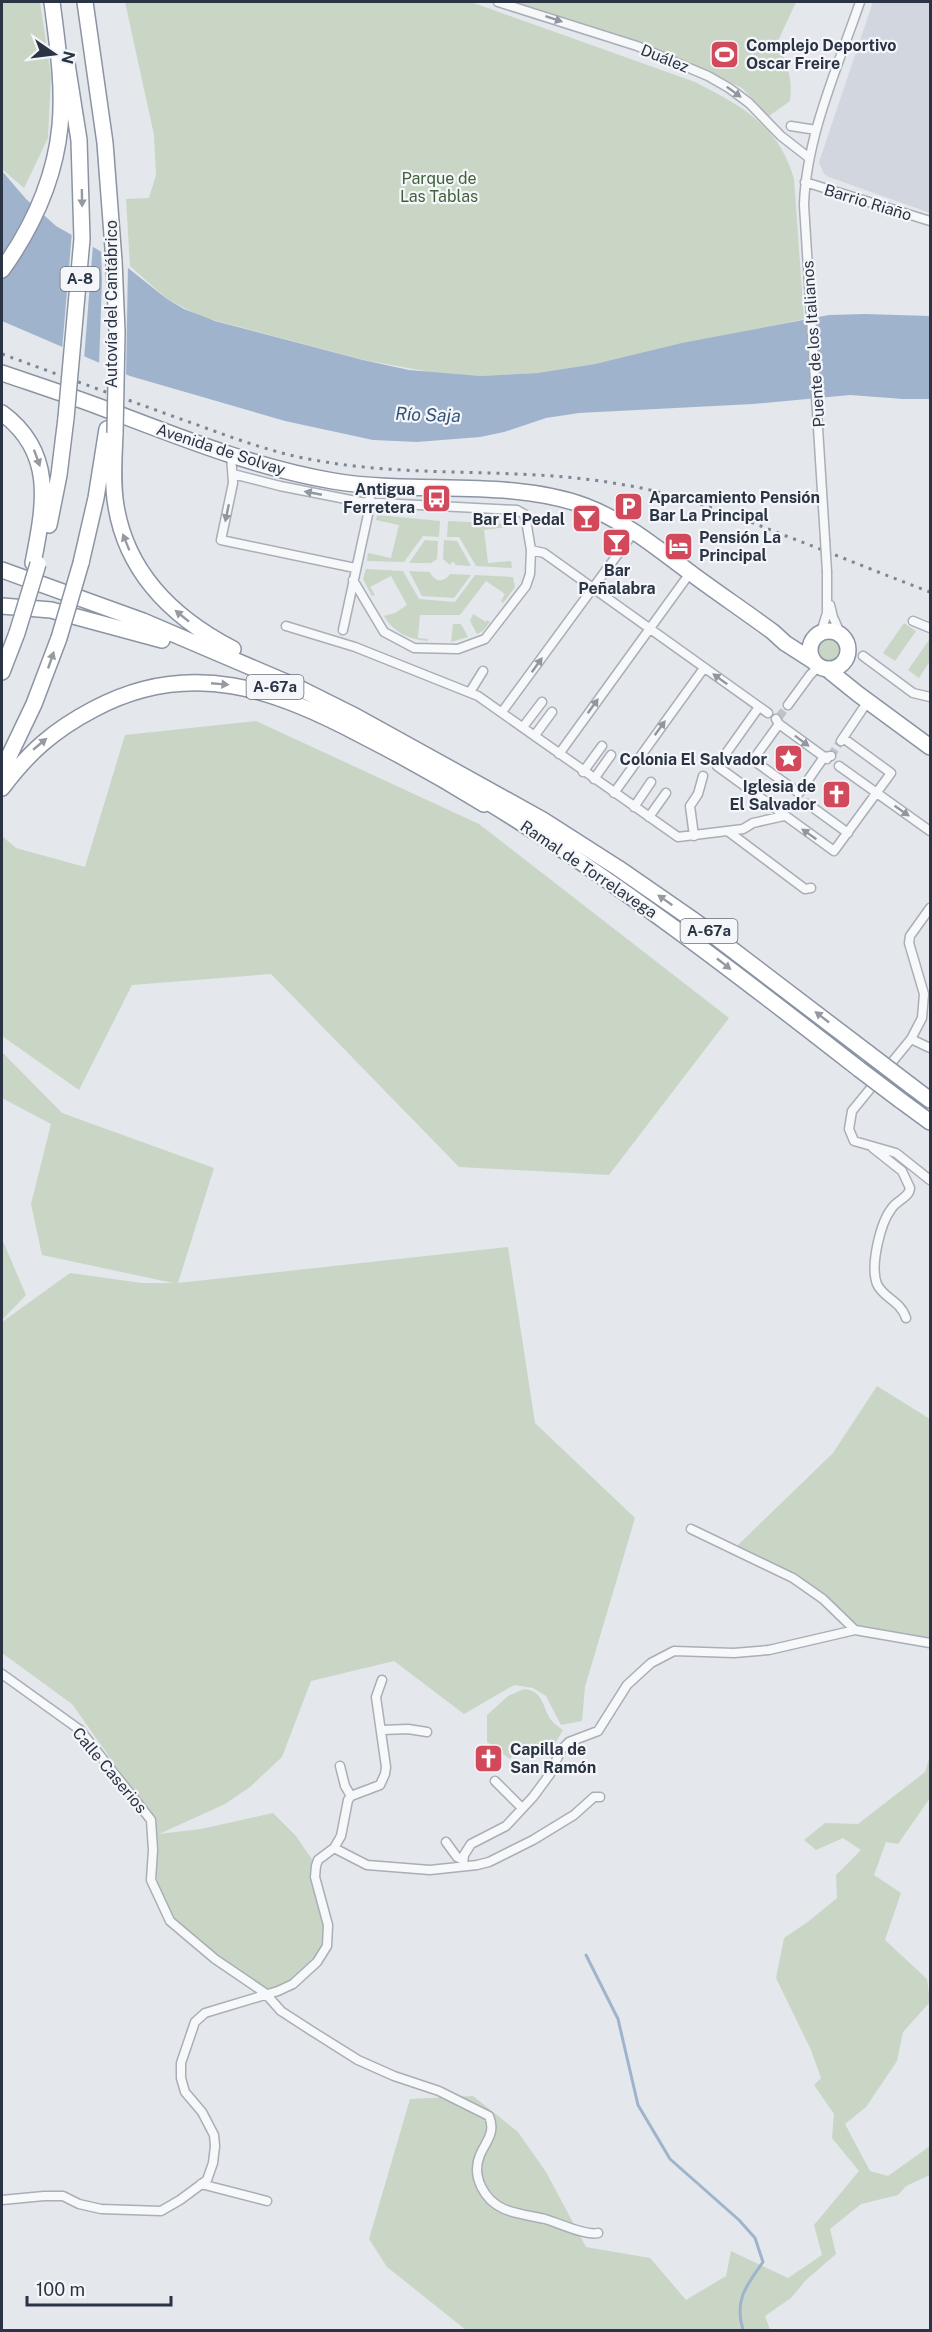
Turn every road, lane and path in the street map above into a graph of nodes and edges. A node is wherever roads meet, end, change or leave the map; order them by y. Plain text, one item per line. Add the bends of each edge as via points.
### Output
1 (51, 2) edge
2 (57, 2) edge
3 (85, 2) edge
4 (94, 2) edge
5 (498, 2) edge
6 (860, 2) edge
7 (791, 126) dead end
8 (816, 130) junction
9 (105, 142) junction
10 (808, 157) junction
11 (805, 183) junction
12 (930, 221) edge
13 (2, 270) edge
14 (2, 373) edge
15 (2, 414) edge
16 (111, 431) junction
17 (231, 455) junction
18 (234, 474) junction
19 (371, 486) junction
20 (370, 502) junction
21 (634, 532) junction
22 (531, 550) junction
23 (36, 564) junction
24 (2, 568) edge
25 (356, 568) junction
26 (690, 573) junction
27 (2, 578) edge
28 (353, 580) junction
29 (594, 587) junction
30 (828, 596) junction
31 (2, 606) edge
32 (913, 621) dead end
33 (286, 626) dead end
34 (649, 628) junction
35 (930, 628) edge
36 (343, 630) dead end
37 (774, 632) junction
38 (817, 635) junction
39 (841, 635) junction
40 (162, 639) junction
41 (863, 656) dead end
42 (847, 658) junction
43 (820, 665) junction
44 (704, 668) junction
45 (483, 671) dead end
46 (2, 672) edge
47 (470, 692) junction
48 (930, 697) edge
49 (863, 698) junction
50 (542, 702) dead end
51 (788, 705) tunnel mouth
52 (759, 707) junction
53 (502, 712) junction
54 (552, 712) dead end
55 (776, 719) junction
56 (523, 726) junction
57 (535, 735) junction
58 (602, 746) dead end
59 (930, 747) edge
60 (559, 754) junction
61 (611, 755) dead end
62 (839, 766) dead end
63 (2, 771) edge
64 (583, 772) junction
65 (703, 776) dead end
66 (594, 779) junction
67 (651, 783) dead end
68 (2, 788) edge
69 (614, 793) junction
70 (666, 793) dead end
71 (877, 793) junction
72 (802, 800) dead end
73 (634, 807) junction
74 (784, 816) junction
75 (649, 818) junction
76 (543, 820) junction
77 (930, 831) edge
78 (729, 832) junction
79 (848, 833) junction
80 (694, 836) junction
81 (609, 881) junction
82 (811, 888) dead end
83 (930, 908) edge
84 (911, 1039) junction
85 (930, 1048) edge
86 (930, 1100) edge
87 (930, 1122) edge
88 (870, 1146) junction
89 (930, 1180) edge
90 (906, 1318) dead end
91 (691, 1529) dead end
92 (855, 1630) junction
93 (930, 1643) edge
94 (2, 1674) edge
95 (382, 1680) dead end
96 (382, 1730) junction
97 (427, 1732) dead end
98 (340, 1766) dead end
99 (495, 1781) dead end
100 (351, 1796) junction
101 (600, 1797) dead end
102 (522, 1808) junction
103 (446, 1842) dead end
104 (334, 1848) junction
105 (463, 1863) junction
106 (265, 1993) junction
107 (201, 2184) junction
108 (2, 2200) edge
109 (267, 2201) dead end
110 (598, 2233) dead end

1 - 13 highway via 60,92 59,136 38,207
2 -> 23 highway, Autovía del Cantábrico / A-8, bridge via 79,140 81,256 55,498
3 - 9 highway, Autovía del Cantábrico / A-8
4 - 9 highway
5 -> 10 street, Duález via 637,46 708,76 749,103
6 - 8 street, Puente de los Italianos
7 - 8 street
8 - 10 street, Puente de los Italianos
9 - 16 highway, Autovía del Cantábrico / A-8, bridge via 117,343
10 - 11 street, Puente de los Italianos
11 - 12 street, Barrio Riaño
11 - 30 street, Puente de los Italianos, bridge
14 - 17 highway, Avenida de Solvay
15 -> 23 highway via 30,442 39,460 42,514
63 -> 16 highway, bridge via 34,704 59,638 81,563
76 -> 16 highway via 364,715 215,640 169,605 141,572 122,533 114,494
17 - 18 street
17 - 19 highway, Avenida de Solvay via 303,476
20 -> 18 street
18 -> 25 street via 221,540
19 - 20 street
19 - 21 highway, Avenida de Solvay via 559,497 588,507
20 - 22 street via 520,510
20 - 25 street
21 - 26 highway, Avenida de Solvay
21 - 29 street
22 - 28 street via 526,586 485,639 458,650 414,648 384,632
22 - 29 street via 544,553
23 - 46 highway, Autovía del Cantábrico / A-8, bridge
24 - 76 highway, Ramal de Torrelavega / A-67a via 247,664 357,717
25 - 28 street
26 - 34 street
26 - 37 highway, Avenida de Solvay
27 - 40 highway
28 - 36 street
29 - 34 street
53 -> 29 street
30 - 38 street via 827,613
30 - 39 street
31 - 40 highway via 51,610
32 - 35 street
33 - 47 street via 355,647
34 - 44 street
60 -> 34 street
37 - 38 highway, Avenida de Solvay via 790,639
37 - 43 highway, Avenida de Solvay
38 - 39 highway via 830,630
38 - 43 highway via 810,652
39 - 42 highway via 848,645
40 - 81 highway, Ramal de Torrelavega / A-67a via 330,713 433,768
41 - 48 street via 913,693
42 - 43 highway via 839,666
42 - 49 highway
43 - 49 highway, Avenida de Solvay
43 - 51 street
52 -> 44 street
69 -> 44 street
45 - 47 street
47 - 53 street
49 - 59 highway, Avenida de Solvay
49 - 71 street via 842,740 891,773
50 - 56 street
52 - 55 street
52 - 74 street via 717,766
53 - 56 street
54 - 57 street
55 -> 55 street via 829,758 799,793 753,760
56 - 57 street
57 - 60 street
58 - 64 street
60 - 64 street
61 - 66 street
62 - 71 street
64 - 66 street
65 - 80 street via 690,806
66 - 69 street
67 - 73 street
68 -> 81 highway via 44,740 101,705 138,691 180,683 246,687 286,699 338,723 456,787
69 - 73 street
70 - 75 street
71 -> 77 street
71 - 79 street
72 - 79 street
73 - 75 street
74 - 78 street
79 -> 74 street via 834,851
75 - 80 street via 675,836
86 -> 76 highway, Ramal de Torrelavega / A-67a, bridge via 696,922
78 - 80 street
78 - 82 street via 805,889
81 -> 87 highway, Ramal de Torrelavega / A-67a, bridge
83 - 84 street via 910,936 924,994 922,1018
84 - 85 street
84 - 88 street via 852,1111 849,1129 854,1141
88 - 89 street via 896,1153
88 - 90 street via 902,1171 910,1188 888,1214 875,1271 877,1284 899,1304
91 - 92 street via 793,1578 823,1599
92 - 93 street
92 - 102 street via 769,1650 674,1651 651,1663 627,1685 598,1731 576,1738 561,1750 544,1783
94 - 106 street, Calle Caserios via 80,1730 151,1820 151,1880 170,1921 215,1959
95 - 96 street via 376,1697
96 - 97 street
96 - 100 street via 386,1767 383,1780 375,1788
98 - 100 street
99 - 102 street
100 - 104 street
101 - 105 street via 594,1797 574,1815 533,1840 489,1862
102 - 105 street via 500,1831 471,1844
103 - 105 street
104 - 105 street via 367,1865 430,1870
104 - 106 street via 318,1860 315,1876 328,1925 327,1946 317,1962 293,1984
106 - 107 street via 205,2013 192,2029 181,2063 181,2078 214,2135 216,2146 207,2180
106 - 110 street, Calle Caserios via 281,2011 358,2060 439,2091 489,2116 492,2133 477,2168 483,2190 491,2201 504,2209 591,2235
107 - 108 street via 161,2211 101,2210 63,2196
107 - 109 street

